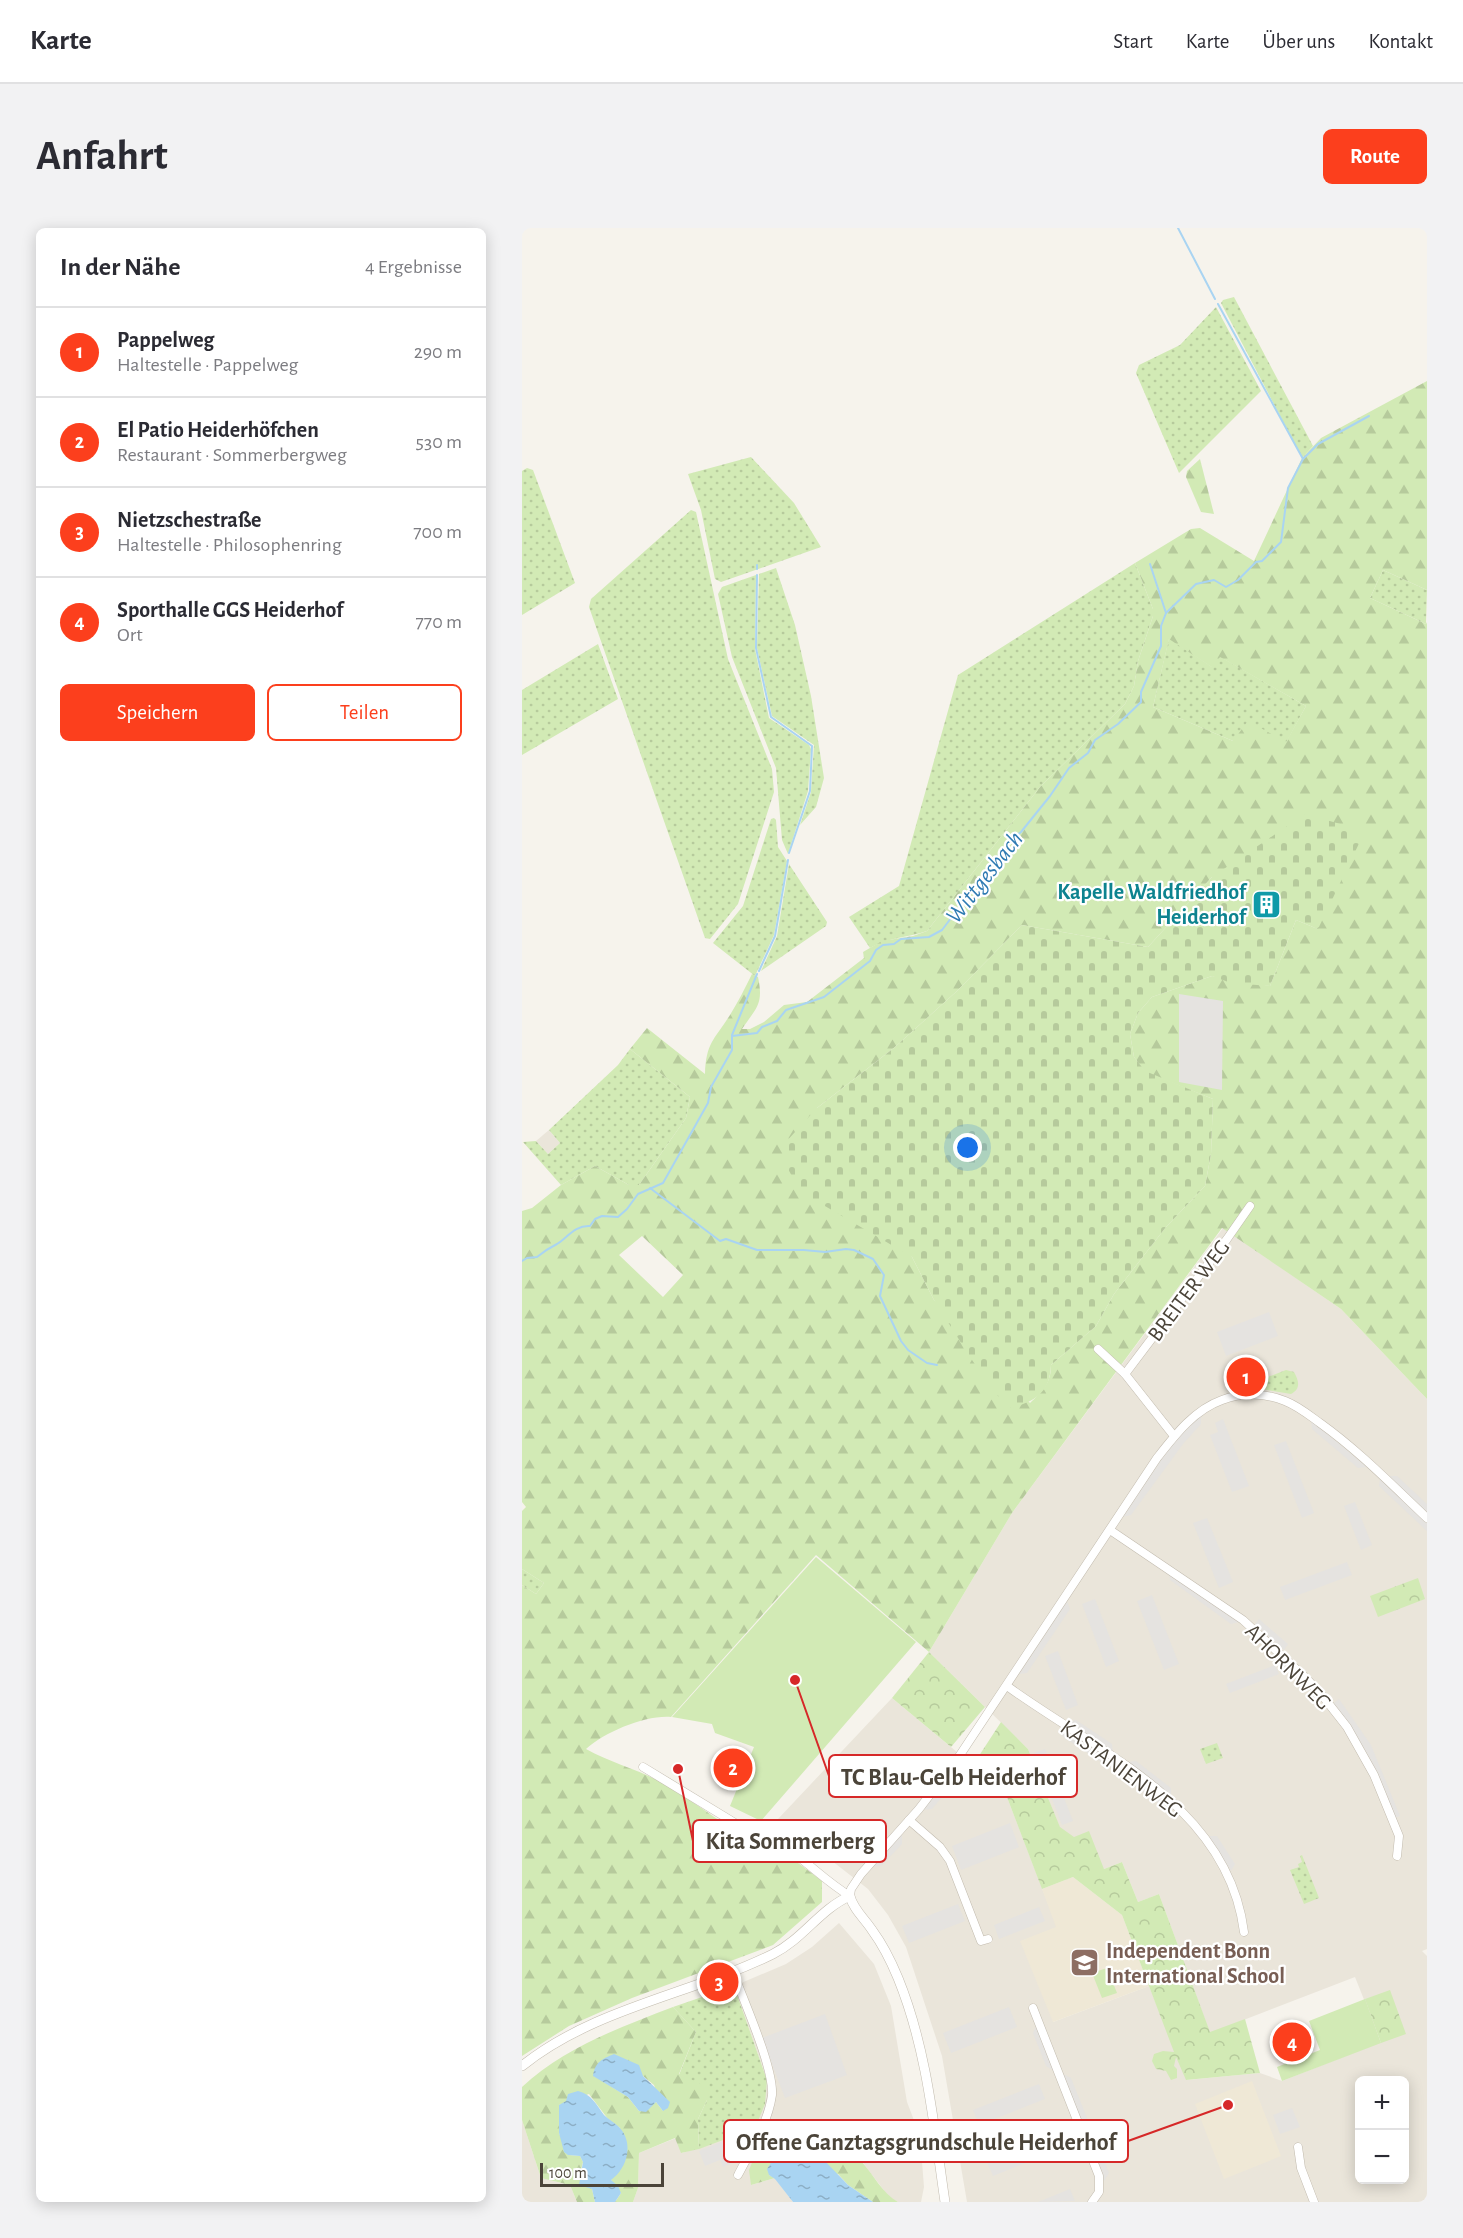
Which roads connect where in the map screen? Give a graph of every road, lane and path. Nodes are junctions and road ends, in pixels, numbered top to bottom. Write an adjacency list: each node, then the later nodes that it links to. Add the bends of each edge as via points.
1 (1250, 1206): 3 (street, BREITER WEG)
2 (1098, 1348): 3 (street)
3 (1125, 1374): 4 (street)
4 (1174, 1436): 5 (street, via 1195,1416 1221,1400 1242,1394 1266,1395 1298,1407 1343,1440); 6 (street)
5 (1427, 1518)
6 (1110, 1530): 7 (street); 10 (street, AHORNWEG, via 1243,1620 1325,1699 1347,1727 1374,1775 1399,1836)
7 (1007, 1686): 9 (street); 12 (street, KASTANIENWEG, via 1117,1759 1196,1825 1229,1875 1241,1908)
8 (643, 1767): 11 (street, via 740,1827 802,1859)
9 (909, 1820): 11 (street, via 861,1874); 13 (street, via 950,1861 981,1941)
10 (1397, 1856)
11 (849, 1896): 14 (street, via 832,1905 793,1942); 19 (street, via 886,1952 908,2005 920,2049)
12 (1244, 1932)
13 (988, 1939)
14 (733, 1972): 16 (street, via 572,2034); 18 (street, via 762,2051 772,2093 761,2131)
15 (1033, 2008): 20 (street, via 1099,2176 1100,2192)
16 (522, 2066)
17 (1298, 2147): 21 (street)
18 (738, 2175)
19 (945, 2202)
20 (1092, 2202)
21 (1314, 2202)

